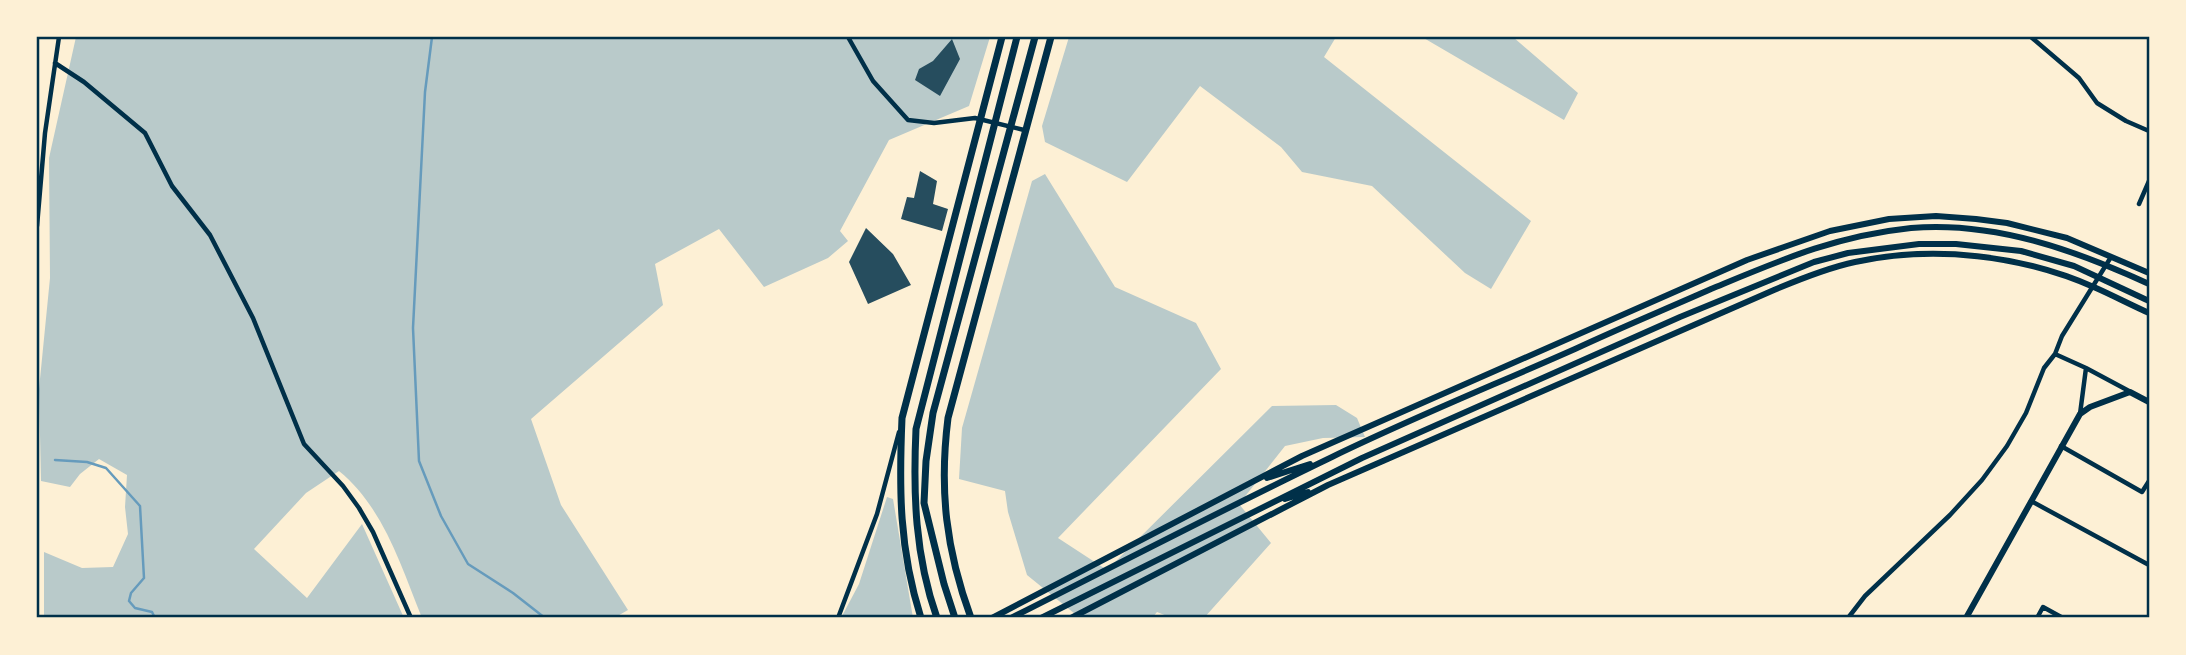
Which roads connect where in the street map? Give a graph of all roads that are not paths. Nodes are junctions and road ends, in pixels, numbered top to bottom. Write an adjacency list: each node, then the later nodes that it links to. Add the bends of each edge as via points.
1 (59, 37): 8 (street)
2 (848, 37): 9 (street, via 873,81 908,120)
3 (1002, 37): 9 (main road)
4 (1017, 37): 10 (main road)
5 (1035, 37): 11 (main road)
6 (1051, 37): 12 (main road)
7 (2031, 37): 13 (street, via 2079,78 2097,103)
8 (55, 63): 16 (street); 39 (street, via 145,133 172,186 210,235 247,306 304,444 359,508)
9 (980, 119): 10 (street); 30 (main road)
10 (994, 122): 11 (street); 42 (main road, via 916,429 916,530)
11 (1011, 127): 12 (street); 43 (main road, via 933,413 926,461 924,503)
12 (1024, 130): 44 (main road, via 948,418 944,453 948,534)
13 (2149, 131)
14 (2149, 181): 15 (street)
15 (2139, 204)
16 (37, 226)
17 (2111, 256): 18 (street); 19 (street); 34 (street, via 2020,226 1976,219 1889,219 1830,231 1747,260 1363,428)
18 (2108, 265): 20 (street); 21 (street); 32 (street, via 2024,238 1963,229 1914,228 1824,244)
19 (2149, 274)
20 (2099, 277): 22 (street); 23 (street); 37 (street, via 2021,251 1956,244 1848,253 1801,267 1680,317)
21 (2149, 284)
22 (2094, 287): 24 (street); 25 (street); 35 (street, via 1983,257 1933,253 1854,262 1774,290)
23 (2149, 301)
24 (2149, 313)
25 (2055, 354): 26 (street); 49 (street, via 2007,446 1982,480)
26 (2087, 368): 27 (street); 29 (street)
27 (2130, 392): 28 (street); 29 (street)
28 (2149, 402)
29 (2080, 414): 31 (street)
30 (902, 418): 40 (street, via 877,514); 41 (main road, via 905,560)
31 (2062, 446): 33 (street, via 2142,492); 36 (street)
32 (1332, 457): 34 (street); 46 (street)
33 (2149, 481)
34 (1250, 484): 45 (street)
35 (1328, 485): 37 (street); 48 (street)
36 (2030, 501): 38 (street); 50 (street)
37 (1264, 506): 47 (street)
38 (2149, 565)
39 (411, 618)
40 (838, 618)
41 (921, 618)
42 (937, 618)
43 (955, 618)
44 (971, 618)
45 (992, 618)
46 (1012, 618)
47 (1041, 618)
48 (1071, 618)
49 (1848, 618)
50 (1966, 618)
51 (2037, 618): 52 (street, via 2043,607)
52 (2063, 618)

